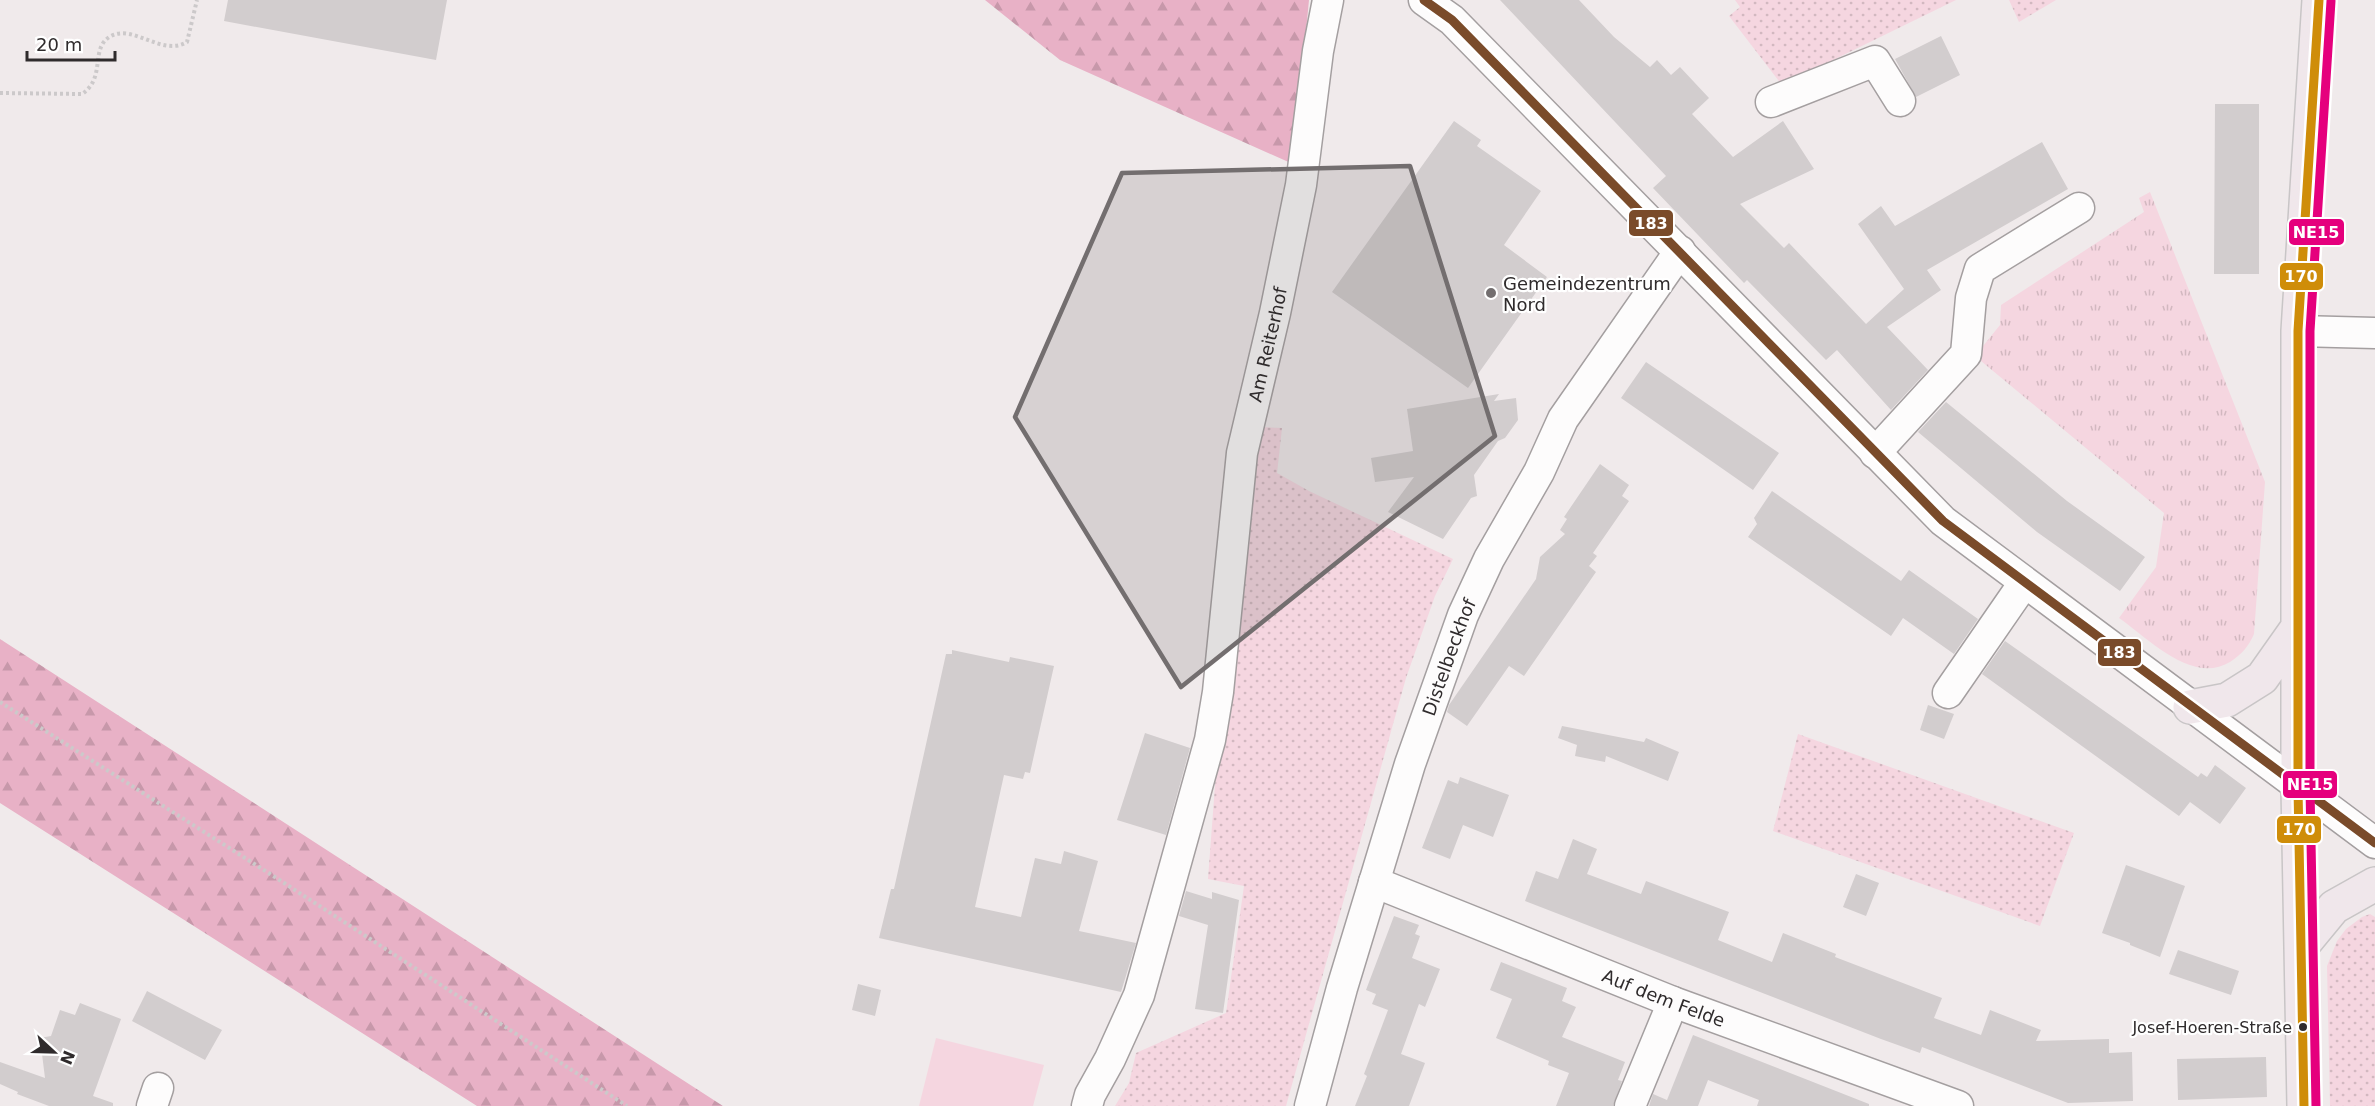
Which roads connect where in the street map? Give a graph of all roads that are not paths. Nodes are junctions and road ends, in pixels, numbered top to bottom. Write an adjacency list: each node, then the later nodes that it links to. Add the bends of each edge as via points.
1 (1328, 0): 21 (street, Am Reiterhof, via 1301,185 1242,453 1218,692 1205,760 1139,995)
2 (1424, 0): 7 (street, via 1452,20)
3 (2319, 0): 8 (main road)
4 (1900, 101): 5 (street, via 1875,61)
5 (1771, 102)
6 (2079, 207): 10 (street, via 1980,269 1971,298 1966,354)
7 (1680, 251): 10 (street); 17 (street, Distelbeckhof, via 1563,418 1539,472 1489,559 1441,674)
8 (2298, 331): 9 (street); 12 (main road)
9 (2375, 333)
10 (1875, 453): 11 (street, via 1943,521)
11 (2024, 583): 13 (street); 14 (street)
12 (2298, 627): 14 (main road, via 2262,678 2227,700); 15 (main road)
13 (1948, 693)
14 (2190, 706): 15 (street)
15 (2298, 788): 16 (street); 19 (main road)
16 (2375, 843)
17 (1374, 882): 20 (street, Auf dem Felde); 22 (street, Distelbeckhof)
18 (2375, 884): 19 (main road, via 2334,907)
19 (2301, 947): 25 (main road)
20 (1673, 1002): 23 (street); 24 (street, Auf dem Felde)
21 (1087, 1106)
22 (1310, 1106)
23 (1630, 1106)
24 (1958, 1106)
25 (2304, 1106)

